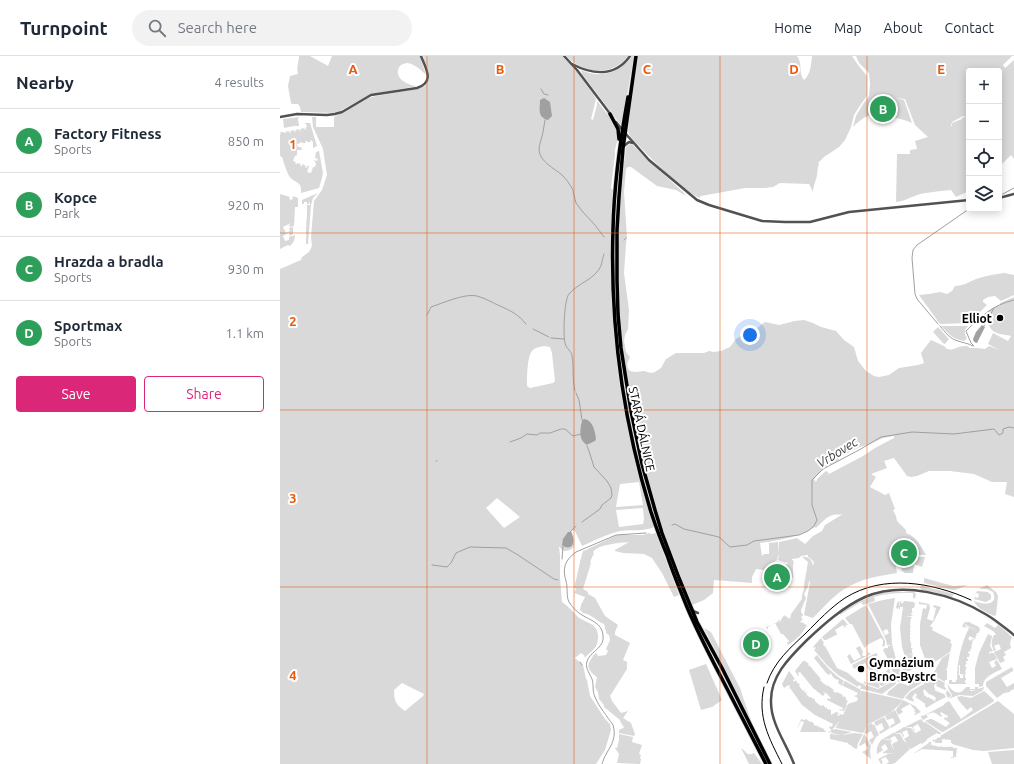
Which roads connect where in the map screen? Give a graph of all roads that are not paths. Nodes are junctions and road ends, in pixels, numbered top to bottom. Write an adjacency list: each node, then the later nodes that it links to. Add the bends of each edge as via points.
1 (421, 56): 7 (street, via 428,76 427,82 422,86 371,95 335,114 297,114)
2 (564, 56): 5 (street)
3 (630, 56): 5 (street, via 624,63 606,72 591,72)
4 (636, 56): 8 (main road, STARÁ DÁLNICE)
5 (570, 62): 6 (street)
6 (610, 114): 8 (street); 11 (main road, via 619,136)
7 (280, 117)
8 (623, 132): 9 (street); 10 (main road, STARÁ DÁLNICE); 11 (main road, STARÁ DÁLNICE)
9 (633, 143): 10 (street, via 628,142); 14 (street, via 697,200 762,221 810,222 849,212)
10 (623, 148): 15 (main road, STARÁ DÁLNICE)
11 (617, 166): 15 (main road, STARÁ DÁLNICE, via 613,230)
12 (1014, 194): 13 (street)
13 (1002, 197)
14 (966, 200)
15 (615, 255): 16 (main road, STARÁ DÁLNICE, via 620,334 632,417 660,528)
16 (689, 607): 18 (main road, STARÁ DÁLNICE); 18 (main road, STARÁ DÁLNICE, via 700,635)
17 (1014, 635): 21 (street, via 970,605 930,592 880,592 855,602 828,621 804,643 775,680 771,696 772,713)
18 (751, 731): 19 (main road, STARÁ DÁLNICE); 20 (main road, STARÁ DÁLNICE)
19 (766, 764)
20 (770, 764)
21 (794, 764)

